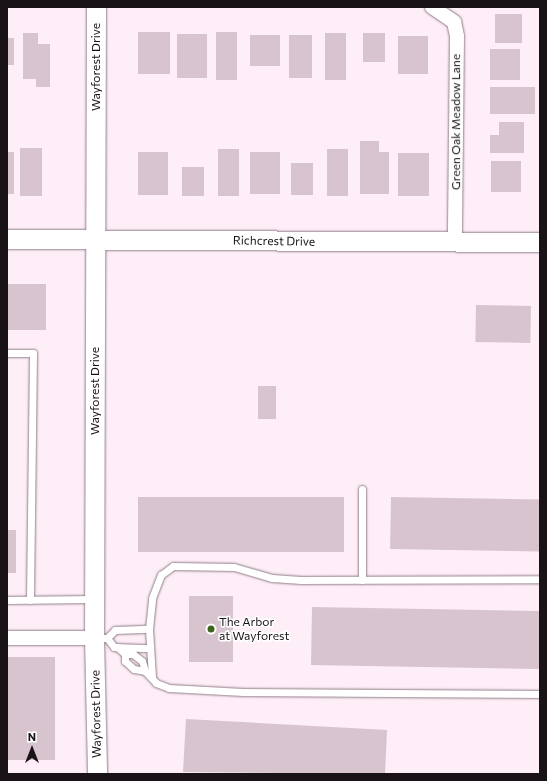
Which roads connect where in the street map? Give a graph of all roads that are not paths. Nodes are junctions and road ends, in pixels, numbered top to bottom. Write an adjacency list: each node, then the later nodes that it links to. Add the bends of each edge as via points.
1 (96, 7): 4 (street, Wayforest Drive)
2 (435, 8): 6 (street, Green Oak Meadow Lane, via 454,22 457,36)
3 (7, 239): 4 (street, Richcrest Drive)
4 (96, 239): 6 (street, Richcrest Drive); 11 (street, Wayforest Drive)
5 (540, 242): 6 (street, Richcrest Drive)
6 (455, 243)
7 (7, 354): 13 (lane, via 33,353)
8 (362, 490): 10 (lane)
9 (540, 579): 10 (lane)
10 (362, 580): 14 (lane, via 272,578 234,567 173,566 161,575 152,598)
11 (95, 599): 13 (lane); 16 (street, Wayforest Drive)
12 (7, 600): 13 (lane)
13 (30, 600)
14 (149, 630): 16 (lane, via 115,630); 18 (lane)
15 (7, 638): 16 (street)
16 (101, 638): 17 (lane); 23 (street, Wayforest Drive)
17 (118, 647): 18 (lane); 19 (lane)
18 (150, 648): 21 (lane)
19 (125, 654): 20 (lane, via 133,654 142,661); 20 (lane, via 125,661 134,669)
20 (145, 671): 21 (lane)
21 (152, 677): 22 (lane, via 156,683 169,688 244,692)
22 (540, 694)
23 (97, 774)

